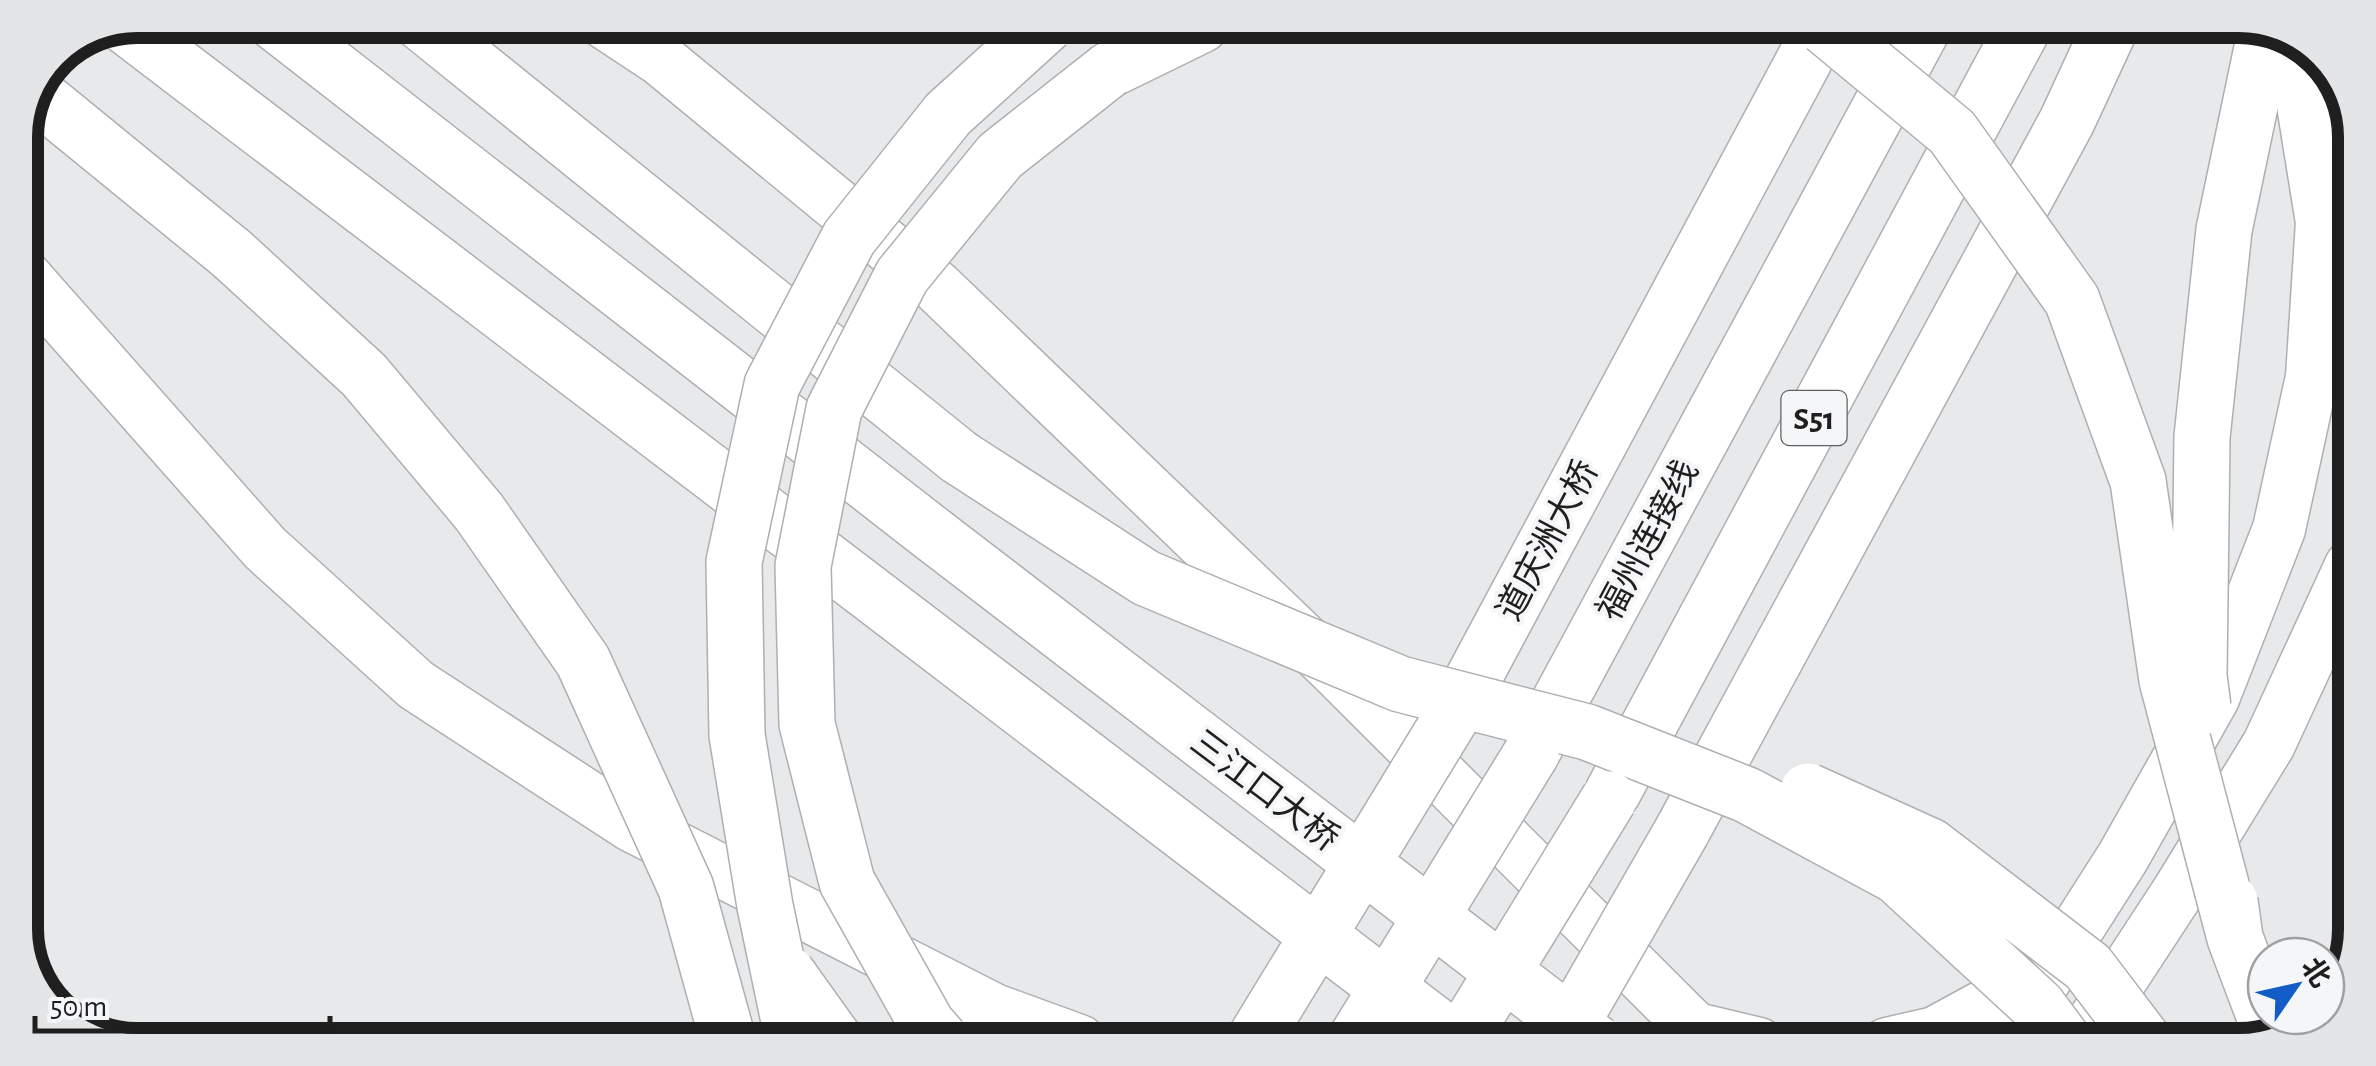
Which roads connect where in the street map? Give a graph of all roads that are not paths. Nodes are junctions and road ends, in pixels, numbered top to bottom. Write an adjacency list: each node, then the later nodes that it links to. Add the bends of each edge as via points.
1 (141, 38): 32 (highway, bridge)
2 (297, 38): 35 (highway, 三江口大桥, bridge)
3 (440, 38): 18 (highway, bridge, via 960,457 1146,578 1400,684)
4 (628, 38): 36 (main road, via 937,287 1334,668)
5 (1032, 38): 26 (highway, bridge, via 948,114 849,238 772,385 734,562 737,736)
6 (1173, 38): 28 (highway, bridge, via 1110,70 1000,156 902,276 834,410 803,566 807,724 847,882)
7 (1818, 38): 30 (highway, 道庆洲大桥, bridge, via 1460,703)
8 (1837, 38): 22 (highway, bridge, via 1952,132 2072,300 2138,481 2167,680)
9 (1917, 38): 31 (highway, 福州连接线 / S51, bridge, via 1531,754)
10 (2018, 38): 33 (highway, S51, bridge, via 1609,799)
11 (2105, 38): 34 (highway, bridge, via 2067,121 1682,832)
12 (2264, 41): 22 (highway, bridge, via 2224,230 2202,437 2199,676)
13 (2295, 55): 19 (main road, via 2322,222 2312,377 2279,529 2213,698)
14 (45, 101): 17 (highway, bridge, via 232,254 364,375 479,512)
15 (38, 291): 29 (main road, via 265,548 416,685 631,825 994,1010)
16 (2338, 594): 20 (main road, via 2269,744)
17 (583, 661): 25 (highway, bridge, via 686,888); 27 (highway, bridge)
18 (1587, 732): 39 (highway, bridge, via 1747,795 1897,876); 42 (highway, bridge, via 1760,769 1930,846 2088,967)
19 (2123, 858): 20 (main road); 21 (main road)
20 (2178, 892): 23 (main road)
21 (2092, 908): 37 (main road, via 2004,996); 38 (main road)
22 (2235, 938): 24 (highway, bridge)
23 (2139, 955): 40 (main road); 41 (main road)
24 (2246, 967)
25 (725, 1028)
26 (791, 1028)
27 (826, 1028)
28 (930, 1028)
29 (1043, 1028)
30 (1262, 1028)
31 (1363, 1028)
32 (1439, 1028)
33 (1468, 1028)
34 (1569, 1028)
35 (1576, 1028)
36 (1686, 1028)
37 (1947, 1028)
38 (2014, 1028)
39 (2054, 1028)
40 (2090, 1028)
41 (2106, 1028)
42 (2134, 1028)

